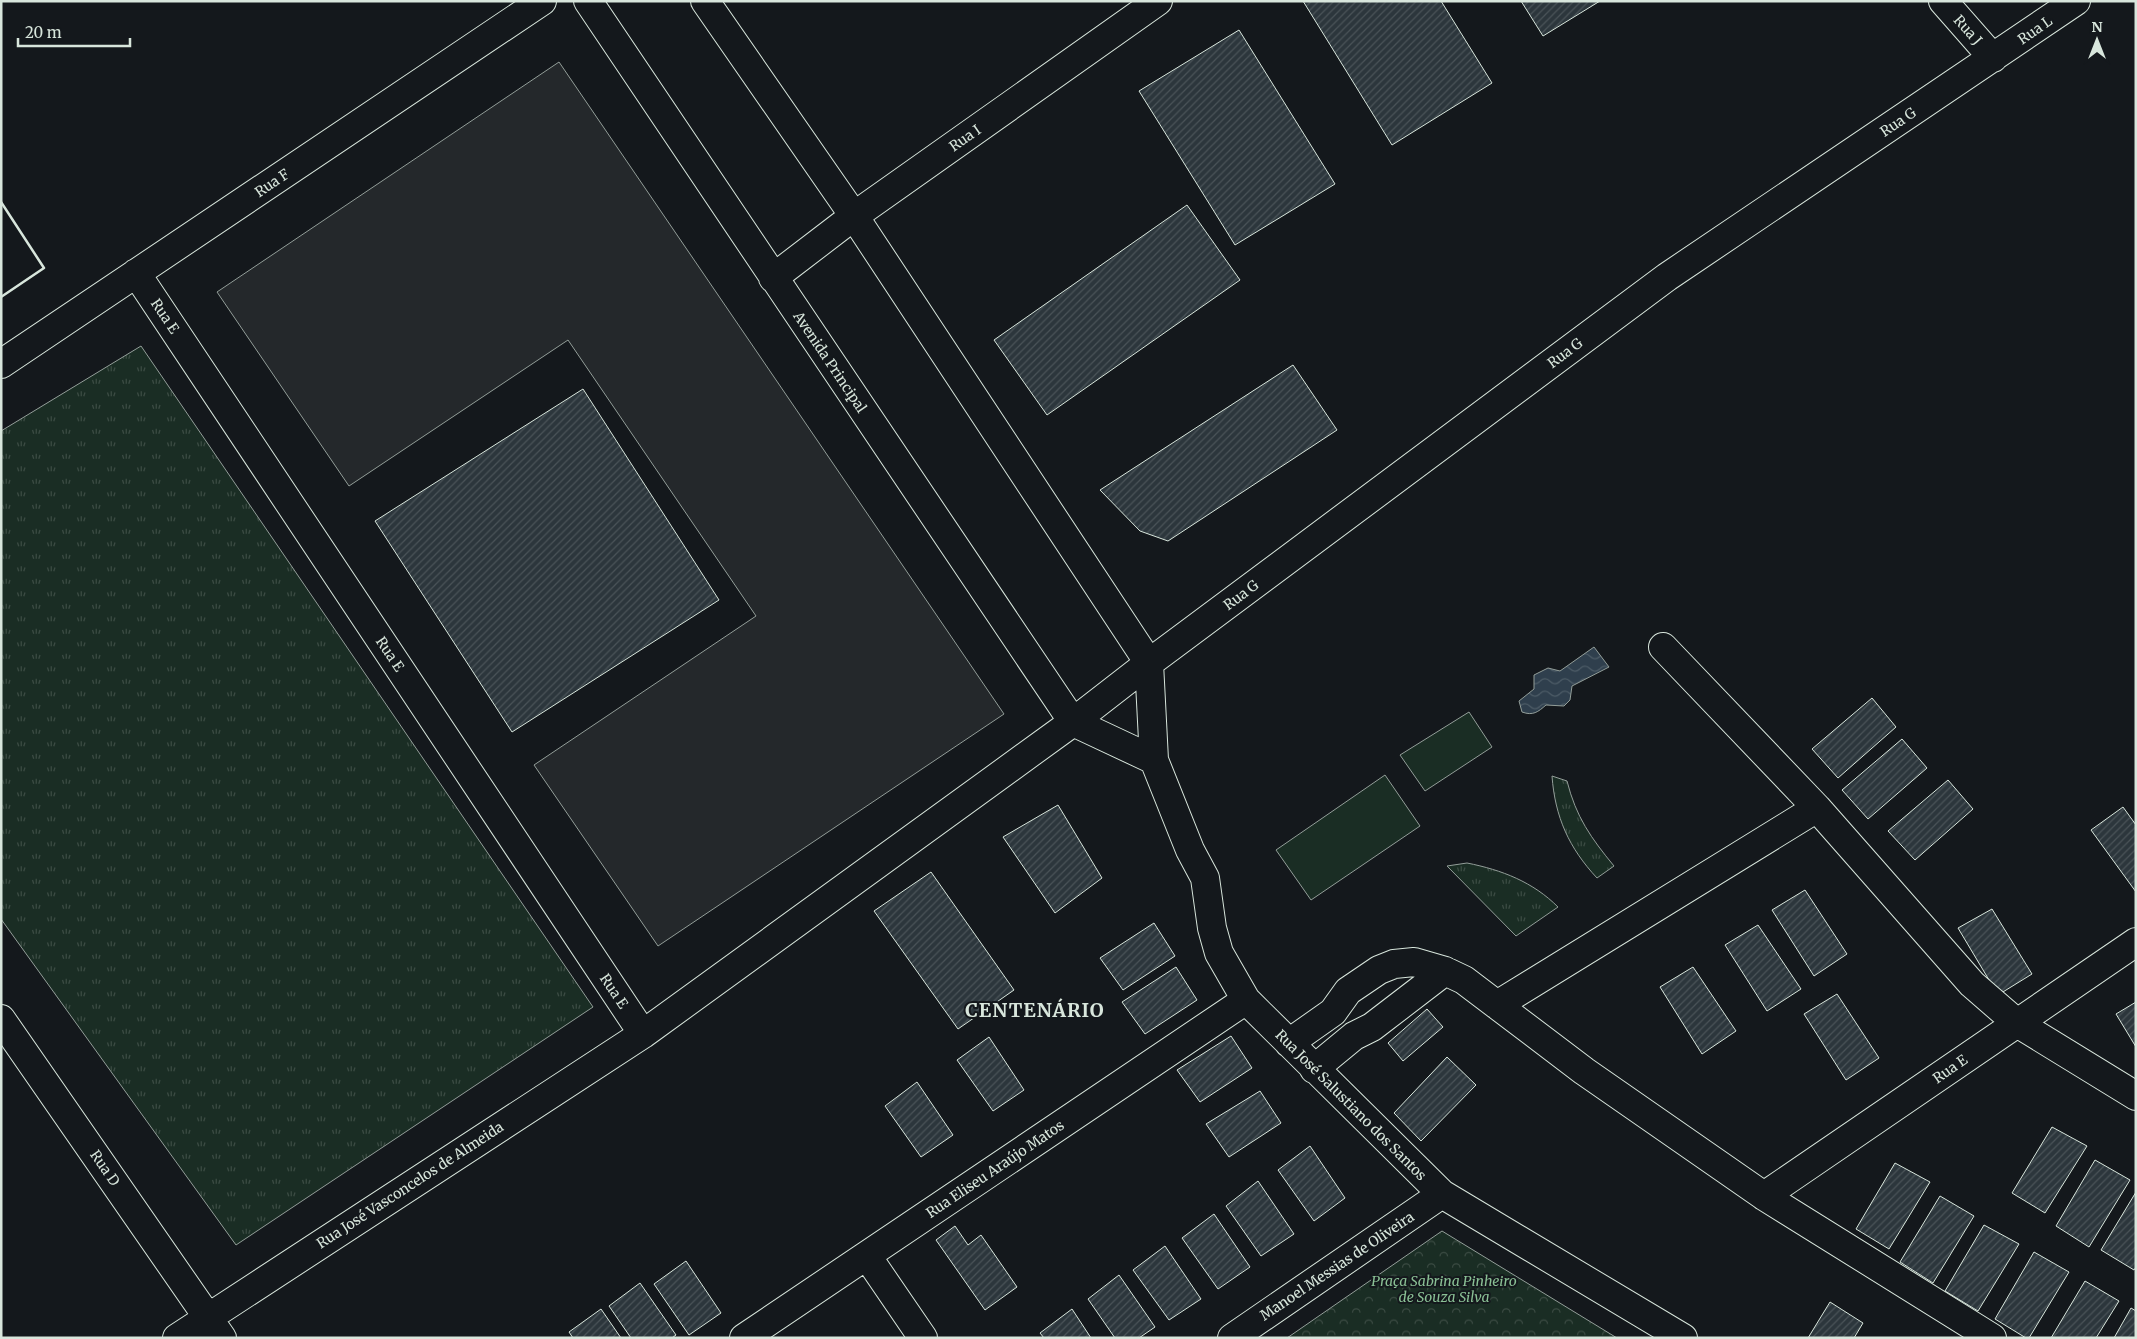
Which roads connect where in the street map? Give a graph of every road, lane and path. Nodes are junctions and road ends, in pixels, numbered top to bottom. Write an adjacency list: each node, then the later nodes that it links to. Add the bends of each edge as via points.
1 (542, 1): 9 (street, Rua F)
2 (588, 1): 10 (street, Avenida Principal)
3 (705, 1): 8 (street)
4 (1158, 1): 8 (street, Rua I)
5 (1943, 1): 7 (street, Rua J)
6 (2076, 1): 7 (street, Rua L)
7 (1994, 58): 13 (street, Rua G, via 1667,277)
8 (854, 216): 10 (street, Rua I); 13 (street)
9 (136, 273): 11 (street, Rua F); 23 (street, Rua E)
10 (773, 278): 14 (street, Avenida Principal)
11 (1, 364)
12 (1663, 647): 16 (street)
13 (1149, 664): 14 (street, Rua G); 15 (street, Rua José Salustiano dos Santos)
14 (1073, 722): 15 (street); 23 (street, Rua José Vasconcelos de Almeida)
15 (1154, 760): 19 (street, Rua José Salustiano dos Santos, via 1204,878 1219,953)
16 (1817, 808): 20 (street); 22 (street, via 1972,984)
17 (2136, 942): 22 (street, Rua E)
18 (1445, 970): 20 (street); 24 (street, via 1414,962 1394,964 1379,970 1348,991 1333,1012); 25 (street)
19 (1246, 1000): 24 (street, Rua José Salustiano dos Santos); 29 (street, Rua Eliseu Araújo Matos)
20 (1497, 1005): 28 (street, via 1584,1071)
21 (1, 1019): 30 (street, Rua D)
22 (2017, 1023): 26 (street); 28 (street, Rua E)
23 (643, 1034): 30 (street, Rua José Vasconcelos de Almeida)
24 (1289, 1043): 25 (street, Rua José Salustiano dos Santos)
25 (1314, 1069): 27 (street, Rua José Salustiano dos Santos)
26 (2136, 1096)
27 (1442, 1194): 31 (street, Rua José Salustiano dos Santos); 32 (street, Manoel Messias de Oliveira)
28 (1764, 1196): 36 (street)
29 (867, 1256): 34 (street, Rua Eliseu Araújo Matos); 35 (street)
30 (215, 1327): 33 (street, Rua José Vasconcelos de Almeida)
31 (1665, 1334)
32 (1234, 1337)
33 (177, 1338)
34 (744, 1338)
35 (923, 1338)
36 (1992, 1338)

